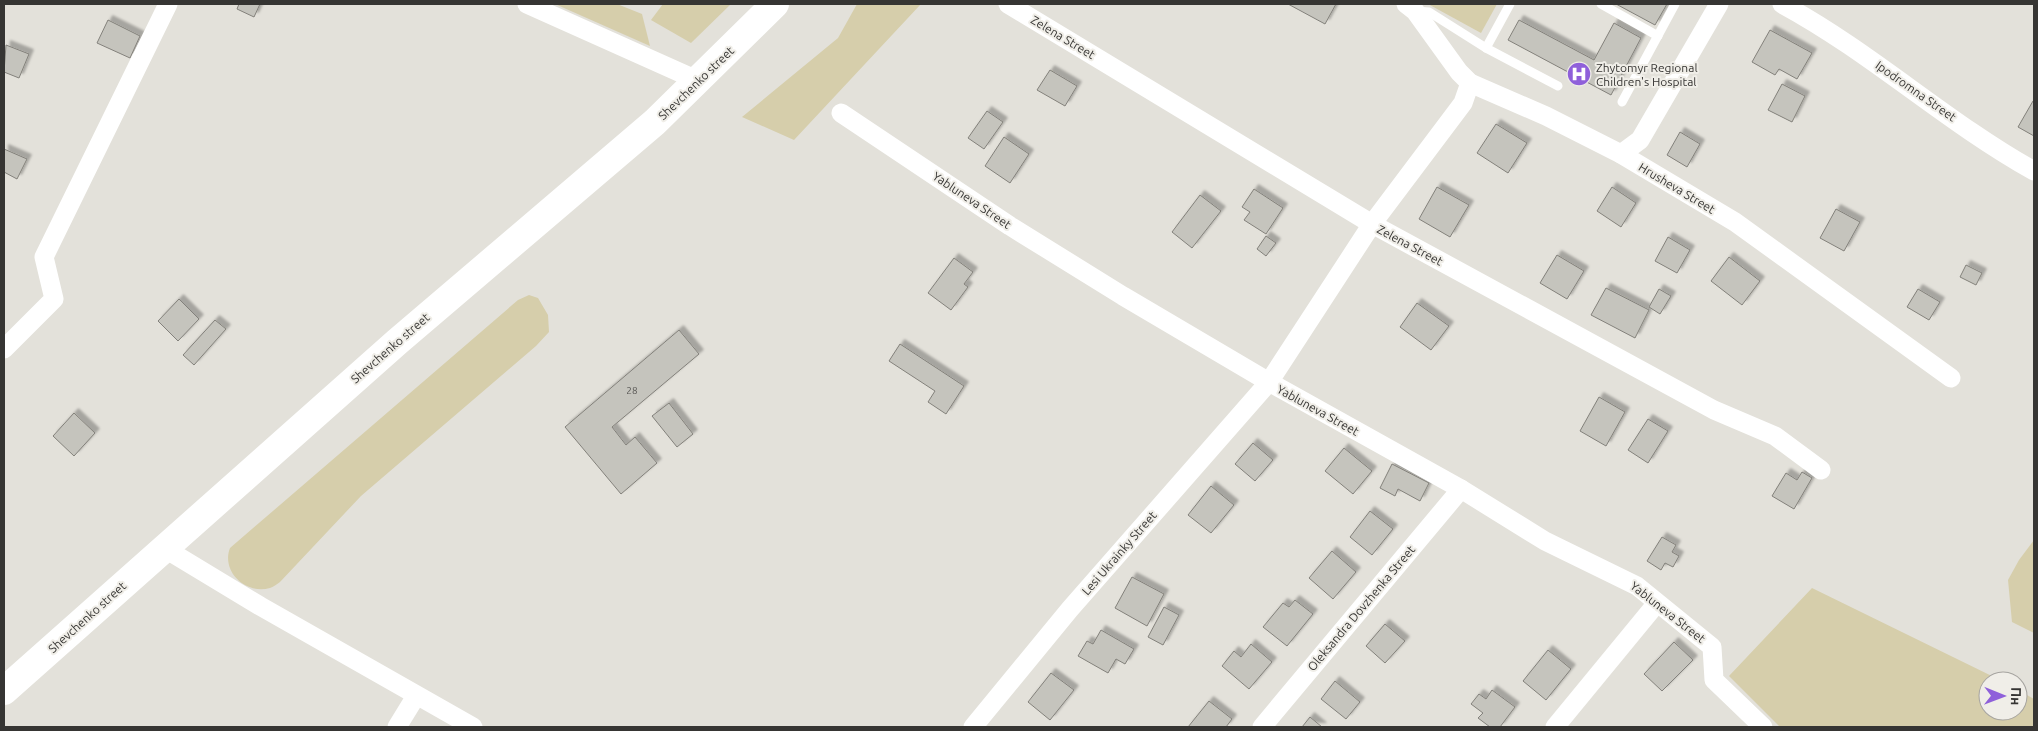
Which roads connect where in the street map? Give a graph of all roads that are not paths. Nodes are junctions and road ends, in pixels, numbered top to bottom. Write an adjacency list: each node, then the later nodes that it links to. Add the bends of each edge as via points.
1 (168, 4): 21 (street, via 44,257 54,299)
2 (527, 4): 13 (street)
3 (775, 4): 13 (main road, Shevchenko street)
4 (1008, 4): 20 (street, Zelena Street)
5 (1510, 4): 12 (lane)
6 (1601, 4): 11 (lane)
7 (1675, 4): 11 (lane)
8 (1719, 4): 18 (street, via 1640,140)
9 (1793, 6): 19 (street, Ipodromna Street)
10 (1411, 8): 12 (lane, via 1429,12); 14 (street, Hrusheva Street)
11 (1658, 36): 16 (lane)
12 (1486, 48): 15 (lane)
13 (699, 81): 26 (main road, Shevchenko street, via 656,122 390,348)
14 (1470, 83): 18 (street, Hrusheva Street); 20 (street, Lesi Ukrainky Street, via 1463,103)
15 (1558, 86)
16 (1622, 102)
17 (841, 113): 23 (street, Yabluneva Street, via 1018,231)
18 (1621, 154): 22 (street, Hrusheva Street, via 1734,222)
19 (2034, 171)
20 (1372, 224): 23 (street, Lesi Ukrainky Street); 24 (street, Zelena Street, via 1714,410 1775,436)
21 (4, 349)
22 (1951, 378)
23 (1269, 382): 25 (street, Yabluneva Street); 32 (street, Lesi Ukrainky Street, via 1070,609)
24 (1821, 470)
25 (1461, 489): 27 (street, Yabluneva Street, via 1545,541 1637,586); 33 (street, Oleksandra Dovzhenka Street)
26 (164, 548): 28 (main road, Shevchenko street); 29 (street)
27 (1657, 603): 34 (street); 35 (street, Yabluneva Street, via 1712,647 1714,680)
28 (4, 691)
29 (416, 696): 30 (street); 31 (street)
30 (397, 727)
31 (473, 727)
32 (973, 727)
33 (1262, 727)
34 (1555, 727)
35 (1763, 727)

